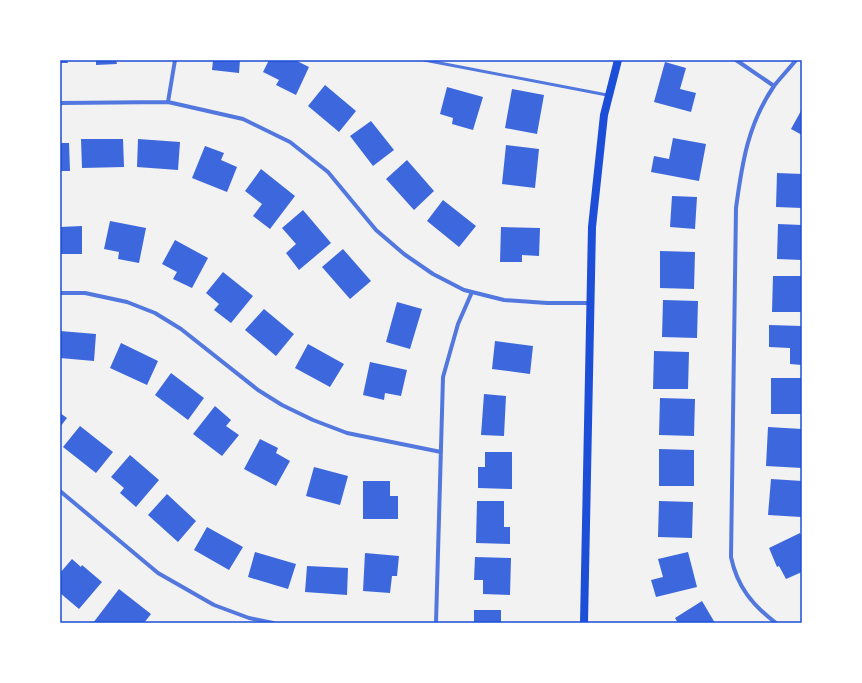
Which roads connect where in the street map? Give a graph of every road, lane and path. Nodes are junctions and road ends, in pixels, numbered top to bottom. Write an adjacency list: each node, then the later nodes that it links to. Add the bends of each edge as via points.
1 (175, 60): 8 (street)
2 (424, 60): 7 (lane)
3 (618, 60): 7 (main road)
4 (736, 60): 6 (street)
5 (796, 60): 6 (street)
6 (774, 86): 18 (street, via 749,136 736,208 730,557 734,572 747,594 762,612)
7 (609, 96): 12 (main road, via 604,115 592,227)
8 (168, 102): 9 (street); 10 (street, via 243,119 290,142 328,172 376,230 404,254 433,274)
9 (60, 103)
10 (472, 292): 12 (street, via 504,300 548,304); 13 (street, via 458,324 443,377)
11 (60, 293): 13 (street, via 85,293 127,302 155,313 181,329 258,390 313,420 347,433)
12 (590, 303): 17 (main road)
13 (441, 452): 16 (street)
14 (60, 491): 15 (street, via 158,573 214,605 249,618)
15 (273, 623)
16 (436, 623)
17 (584, 623)
18 (776, 623)

